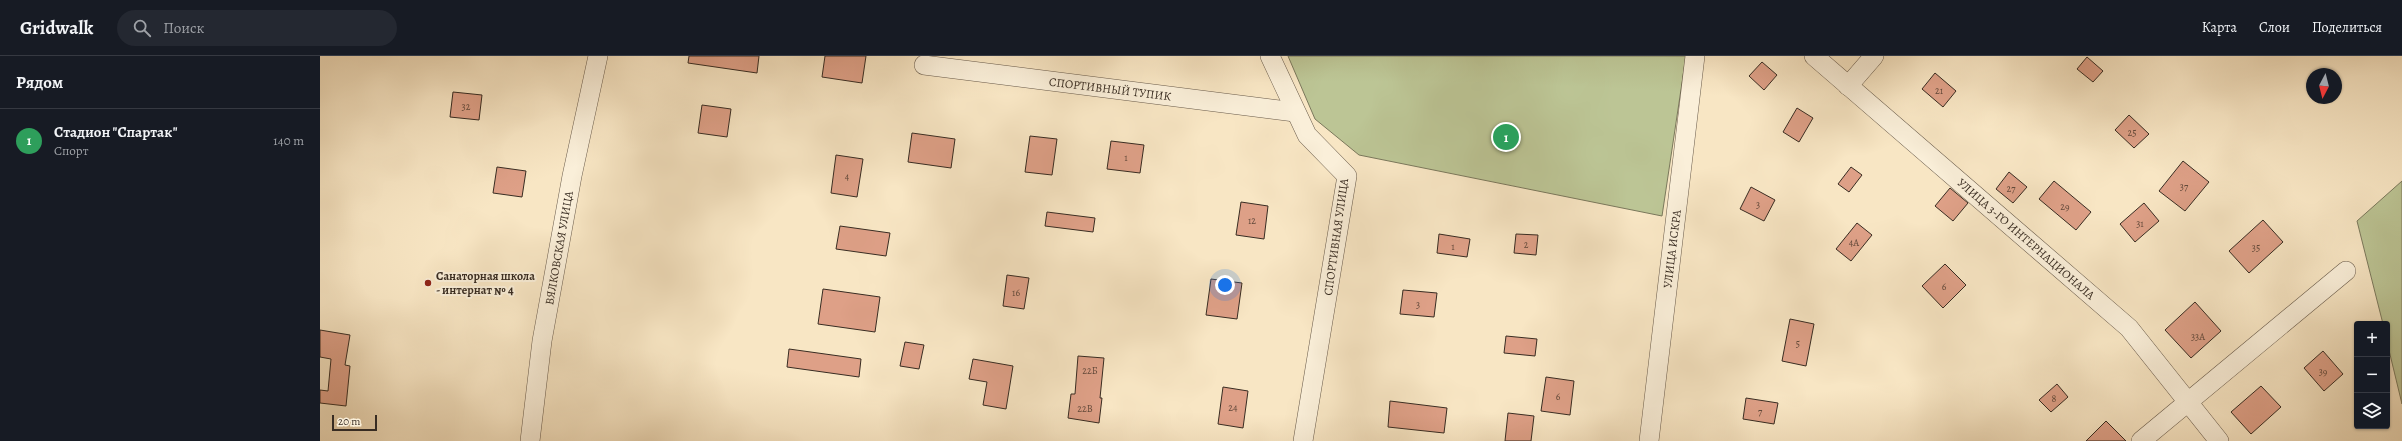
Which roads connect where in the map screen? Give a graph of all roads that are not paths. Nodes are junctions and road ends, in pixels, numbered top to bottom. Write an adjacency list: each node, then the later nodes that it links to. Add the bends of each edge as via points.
1 (598, 56): 11 (street, ВЯЛКОВСКАЯ УЛИЦА, via 572,176 542,341)
2 (1270, 56): 8 (street, СПОРТИВНАЯ УЛИЦА)
3 (1695, 56): 13 (street, УЛИЦА ИСКРА)
4 (1814, 56): 7 (street, УЛИЦА 3-ГО ИНТЕРНАЦИОНАЛА)
5 (1874, 56): 7 (street)
6 (924, 65): 8 (street, СПОРТИВНЫЙ ТУПИК)
7 (1848, 86): 10 (street, УЛИЦА 3-ГО ИНТЕРНАЦИОНАЛА, via 2129,328)
8 (1295, 112): 12 (street, СПОРТИВНАЯ УЛИЦА, via 1307,135 1347,176)
9 (2346, 271): 10 (street)
10 (2189, 402): 14 (street); 15 (street, УЛИЦА 3-ГО ИНТЕРНАЦИОНАЛА)
11 (530, 441)
12 (1303, 441)
13 (1649, 441)
14 (2141, 441)
15 (2219, 441)

